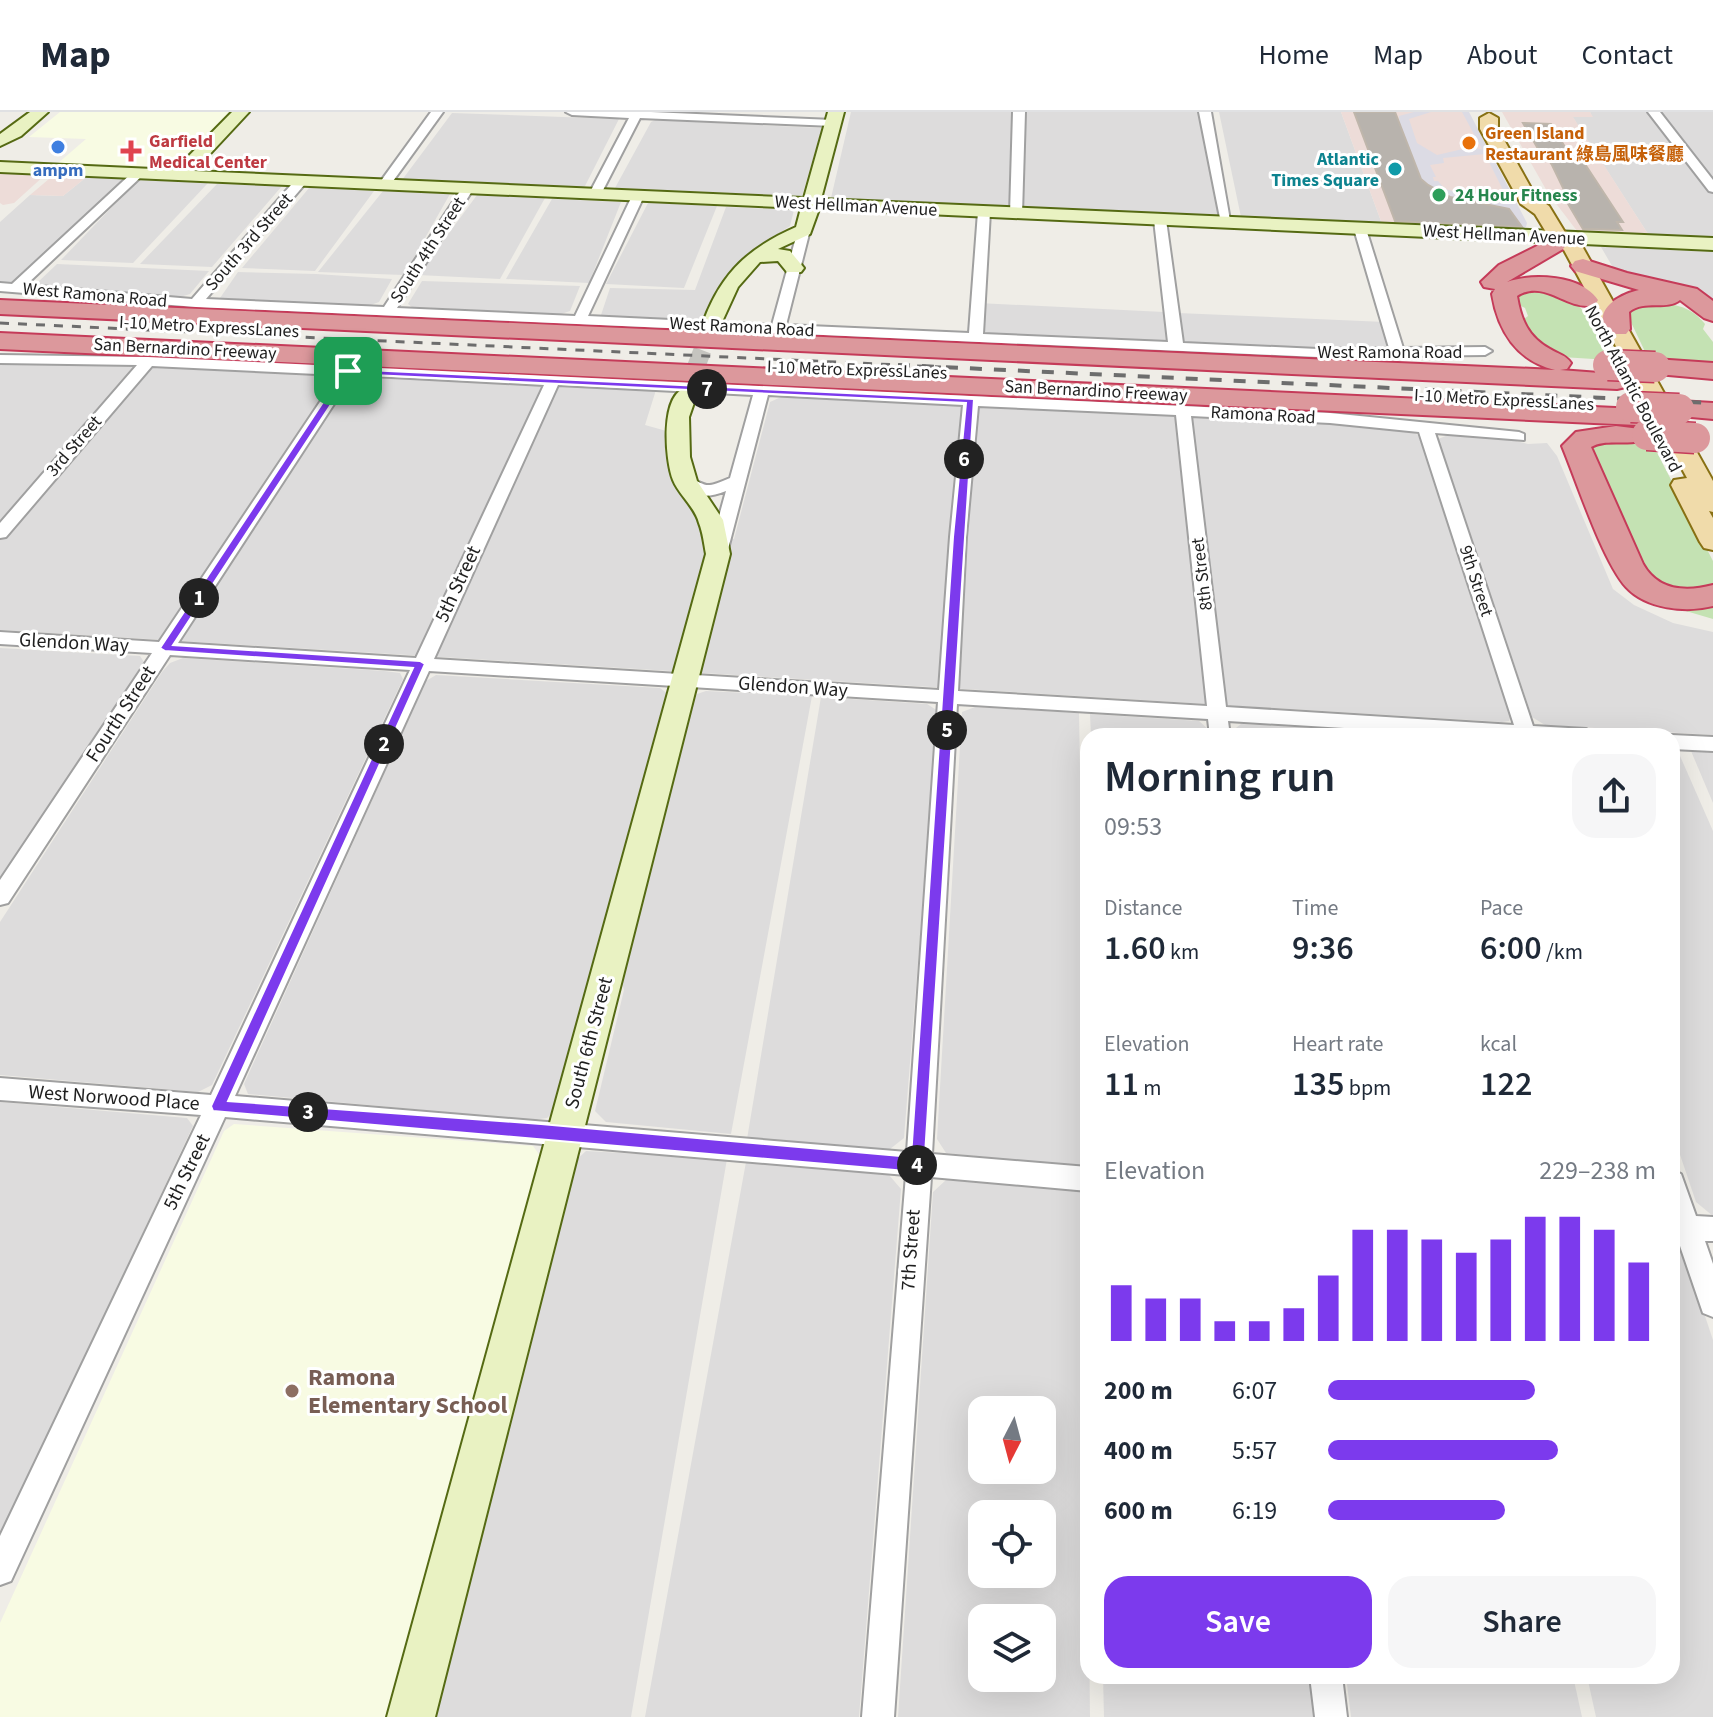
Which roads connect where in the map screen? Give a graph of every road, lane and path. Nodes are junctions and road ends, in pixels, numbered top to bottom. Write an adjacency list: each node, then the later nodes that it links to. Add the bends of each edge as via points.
1 (40, 112): 11 (street)
2 (241, 112): 15 (street)
3 (437, 112): 17 (street)
4 (572, 112): 8 (street)
5 (1019, 112): 24 (street)
6 (1205, 112): 26 (street)
7 (1654, 112): 19 (street)
8 (637, 113): 10 (street); 20 (street)
9 (1488, 115): 29 (main road, North Atlantic Boulevard, via 1489,129)
10 (835, 117): 22 (street)
11 (8, 137): 12 (street, via 18,135)
12 (0, 151)
13 (0, 167): 14 (street, West Hellman Avenue)
14 (138, 174): 15 (street, West Hellman Avenue); 34 (street)
15 (179, 176): 16 (street, West Hellman Avenue)
16 (301, 181): 17 (street, West Hellman Avenue); 36 (street, South 3rd Street)
17 (384, 185): 18 (street, West Hellman Avenue)
18 (468, 188): 20 (street, West Hellman Avenue); 37 (street, South 4th Street)
19 (1713, 188)
20 (595, 194): 21 (street, West Hellman Avenue)
21 (638, 196): 22 (street, West Hellman Avenue); 40 (street)
22 (812, 203): 23 (street, West Hellman Avenue); 28 (street)
23 (984, 212): 24 (street, West Hellman Avenue); 46 (street)
24 (1016, 214): 25 (street, West Hellman Avenue)
25 (1160, 220): 26 (street, West Hellman Avenue); 48 (street)
26 (1227, 223): 27 (street, West Hellman Avenue)
27 (1360, 229): 29 (street, West Hellman Avenue); 52 (street)
28 (804, 230): 31 (street); 33 (street)
29 (1557, 241): 30 (street, West Hellman Avenue); 32 (main road, North Atlantic Boulevard, via 1572,246); 35 (main road, North Atlantic Boulevard); 49 (highway, via 1547,253 1501,273 1492,284 1493,300 1514,350 1511,357)
30 (1713, 244)
31 (749, 260): 33 (street, via 783,255); 41 (street, via 724,292)
32 (1583, 266): 38 (highway, via 1688,294); 43 (main road, North Atlantic Boulevard)
33 (794, 268): 44 (street)
34 (4, 295): 36 (street, West Ramona Road); 52 (highway, San Bernardino Freeway, via 119,312)
35 (1586, 300): 53 (highway, via 1571,290 1540,285 1504,294 1528,349); 73 (main road, North Atlantic Boulevard)
36 (196, 303): 37 (street, West Ramona Road)
37 (388, 311): 40 (street, West Ramona Road)
38 (1713, 313)
39 (0, 317): 64 (highway, I-10 Metro ExpressLanes)
40 (580, 319): 44 (street, West Ramona Road)
41 (714, 320)
42 (1713, 323): 43 (highway, via 1700,309 1650,296 1622,304 1616,311)
43 (1617, 329): 71 (main road, North Atlantic Boulevard)
44 (778, 330): 46 (street, West Ramona Road)
45 (0, 331): 64 (highway, I-10 Metro ExpressLanes)
46 (976, 338): 48 (street, West Ramona Road)
47 (0, 341): 62 (highway, San Bernardino Freeway)
48 (1176, 347): 52 (street, West Ramona Road)
49 (1489, 357): 52 (highway); 53 (highway)
50 (0, 359): 51 (street, Ramona Road)
51 (148, 361): 55 (street, Ramona Road); 72 (street, 3rd Street)
52 (1399, 362): 64 (highway, San Bernardino Freeway)
53 (1558, 363): 64 (highway)
54 (1713, 369): 63 (highway)
55 (348, 371): 56 (street, Ramona Road); 78 (street, Fourth Street)
56 (553, 381): 58 (street, Ramona Road); 79 (street, 5th Street)
57 (1713, 385): 63 (highway)
58 (761, 392): 61 (street, Ramona Road); 70 (street, South 6th Street)
59 (686, 394): 69 (street, South 6th Street, via 676,432)
60 (1713, 396): 63 (highway, I-10 Metro ExpressLanes)
61 (971, 401): 65 (street, Ramona Road); 81 (street, 7th Street)
62 (1306, 401): 64 (highway, San Bernardino Freeway); 68 (highway)
63 (1683, 404): 64 (highway, bridge); 64 (highway, I-10 Metro ExpressLanes); 66 (highway, I-10 Metro ExpressLanes)
64 (1628, 405): 68 (highway); 75 (highway, via 1576,446 1627,564 1654,592 1702,600)
65 (1183, 411): 67 (street, Ramona Road); 82 (street, 8th Street)
66 (1713, 411)
67 (1425, 426): 68 (street, Ramona Road); 85 (street, 9th Street)
68 (1526, 432): 76 (highway, via 1553,437 1570,456 1600,533 1627,583 1673,615)
69 (685, 481): 70 (street, via 695,491 706,491); 74 (street, South 6th Street, via 711,520)
70 (736, 481): 74 (street, South 6th Street)
71 (1713, 504)
72 (0, 533)
73 (1713, 542)
74 (718, 554): 80 (street, South 6th Street)
75 (1713, 595)
76 (1713, 624)
77 (0, 638): 78 (street, Glendon Way)
78 (165, 648): 79 (street, Glendon Way); 88 (street, Fourth Street)
79 (420, 664): 80 (street, Glendon Way); 90 (street, 5th Street)
80 (685, 680): 81 (street, Glendon Way); 91 (street, South 6th Street)
81 (950, 697): 82 (street, Glendon Way); 92 (street, 7th Street)
82 (1217, 713): 83 (street, 8th Street); 84 (street, Glendon Way)
83 (1219, 728)
84 (1438, 728)
85 (1524, 728)
86 (1680, 742): 87 (street)
87 (1713, 744)
88 (0, 897)
89 (0, 1089): 90 (street, West Norwood Place)
90 (218, 1106): 91 (street, West Norwood Place); 97 (street, 5th Street)
91 (565, 1133): 92 (street, West Norwood Place); 99 (street, South 6th Street)
92 (918, 1165): 93 (street, West Norwood Place); 100 (street, 7th Street)
93 (1080, 1178)
94 (1680, 1201): 95 (street)
95 (1691, 1228): 96 (street)
96 (1713, 1304)
97 (0, 1570)
98 (1327, 1684): 101 (street)
99 (411, 1717)
100 (878, 1717)
101 (1331, 1717)

